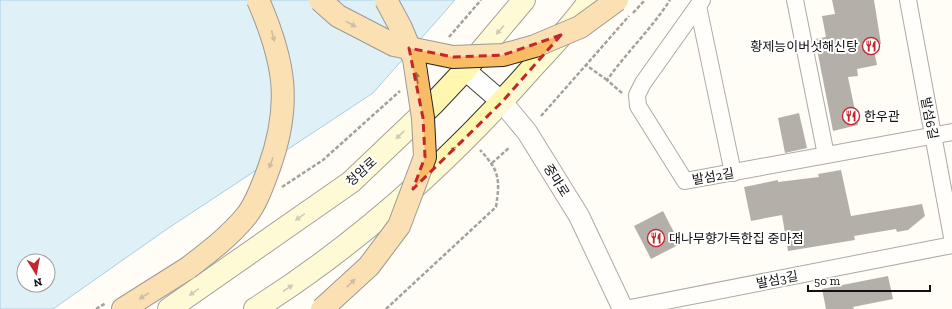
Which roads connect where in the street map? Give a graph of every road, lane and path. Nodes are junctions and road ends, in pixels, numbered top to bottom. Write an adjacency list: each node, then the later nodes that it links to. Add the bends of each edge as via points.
1 (258, 0): 31 (highway, one-way to 31, bridge, via 272,32 284,82 283,114 278,144 262,187 248,214 219,245 188,268)
2 (320, 0): 7 (highway, one-way to 7, bridge, via 338,16 394,45 453,57 503,54 535,46 580,27)
3 (386, 0): 35 (highway, one-way to 3, bridge, via 369,266 398,226 425,157 423,118 414,59)
4 (481, 0): 13 (path)
5 (524, 0): 15 (main road, 청암로, one-way to 15)
6 (590, 0): 18 (main road)
7 (617, 0)
8 (645, 0): 14 (path)
9 (670, 0): 16 (path, via 659,18 624,56)
10 (795, 0): 25 (street)
11 (908, 0): 22 (street, 발섬6길)
12 (700, 3): 19 (street, via 643,83 638,95); 27 (street)
13 (447, 40)
14 (586, 65): 16 (path); 20 (path)
15 (465, 70): 18 (street, 중마로); 33 (main road, 청암로, one-way to 33, via 351,182)
16 (607, 80): 19 (path)
17 (402, 90): 28 (path, via 323,160)
18 (502, 102): 34 (main road, one-way to 18, via 292,286 391,210); 37 (street, 중마로, via 527,132 579,216)
19 (638, 106): 27 (street, 발섬2길, via 685,181)
20 (541, 116)
21 (952, 132): 22 (street, 발섬2길)
22 (933, 135): 25 (street, 발섬2길); 29 (street, 발섬6길)
23 (510, 147): 26 (path)
24 (480, 150): 26 (path)
25 (826, 155): 27 (street, 발섬2길)
26 (492, 163): 36 (path, via 499,184 496,207)
27 (733, 173)
28 (277, 190)
29 (952, 237)
30 (952, 245): 37 (street, 발섬3길)
31 (115, 305): 32 (path)
32 (96, 309)
33 (169, 309)
34 (255, 309)
35 (322, 309)
36 (386, 309)
37 (624, 309)

